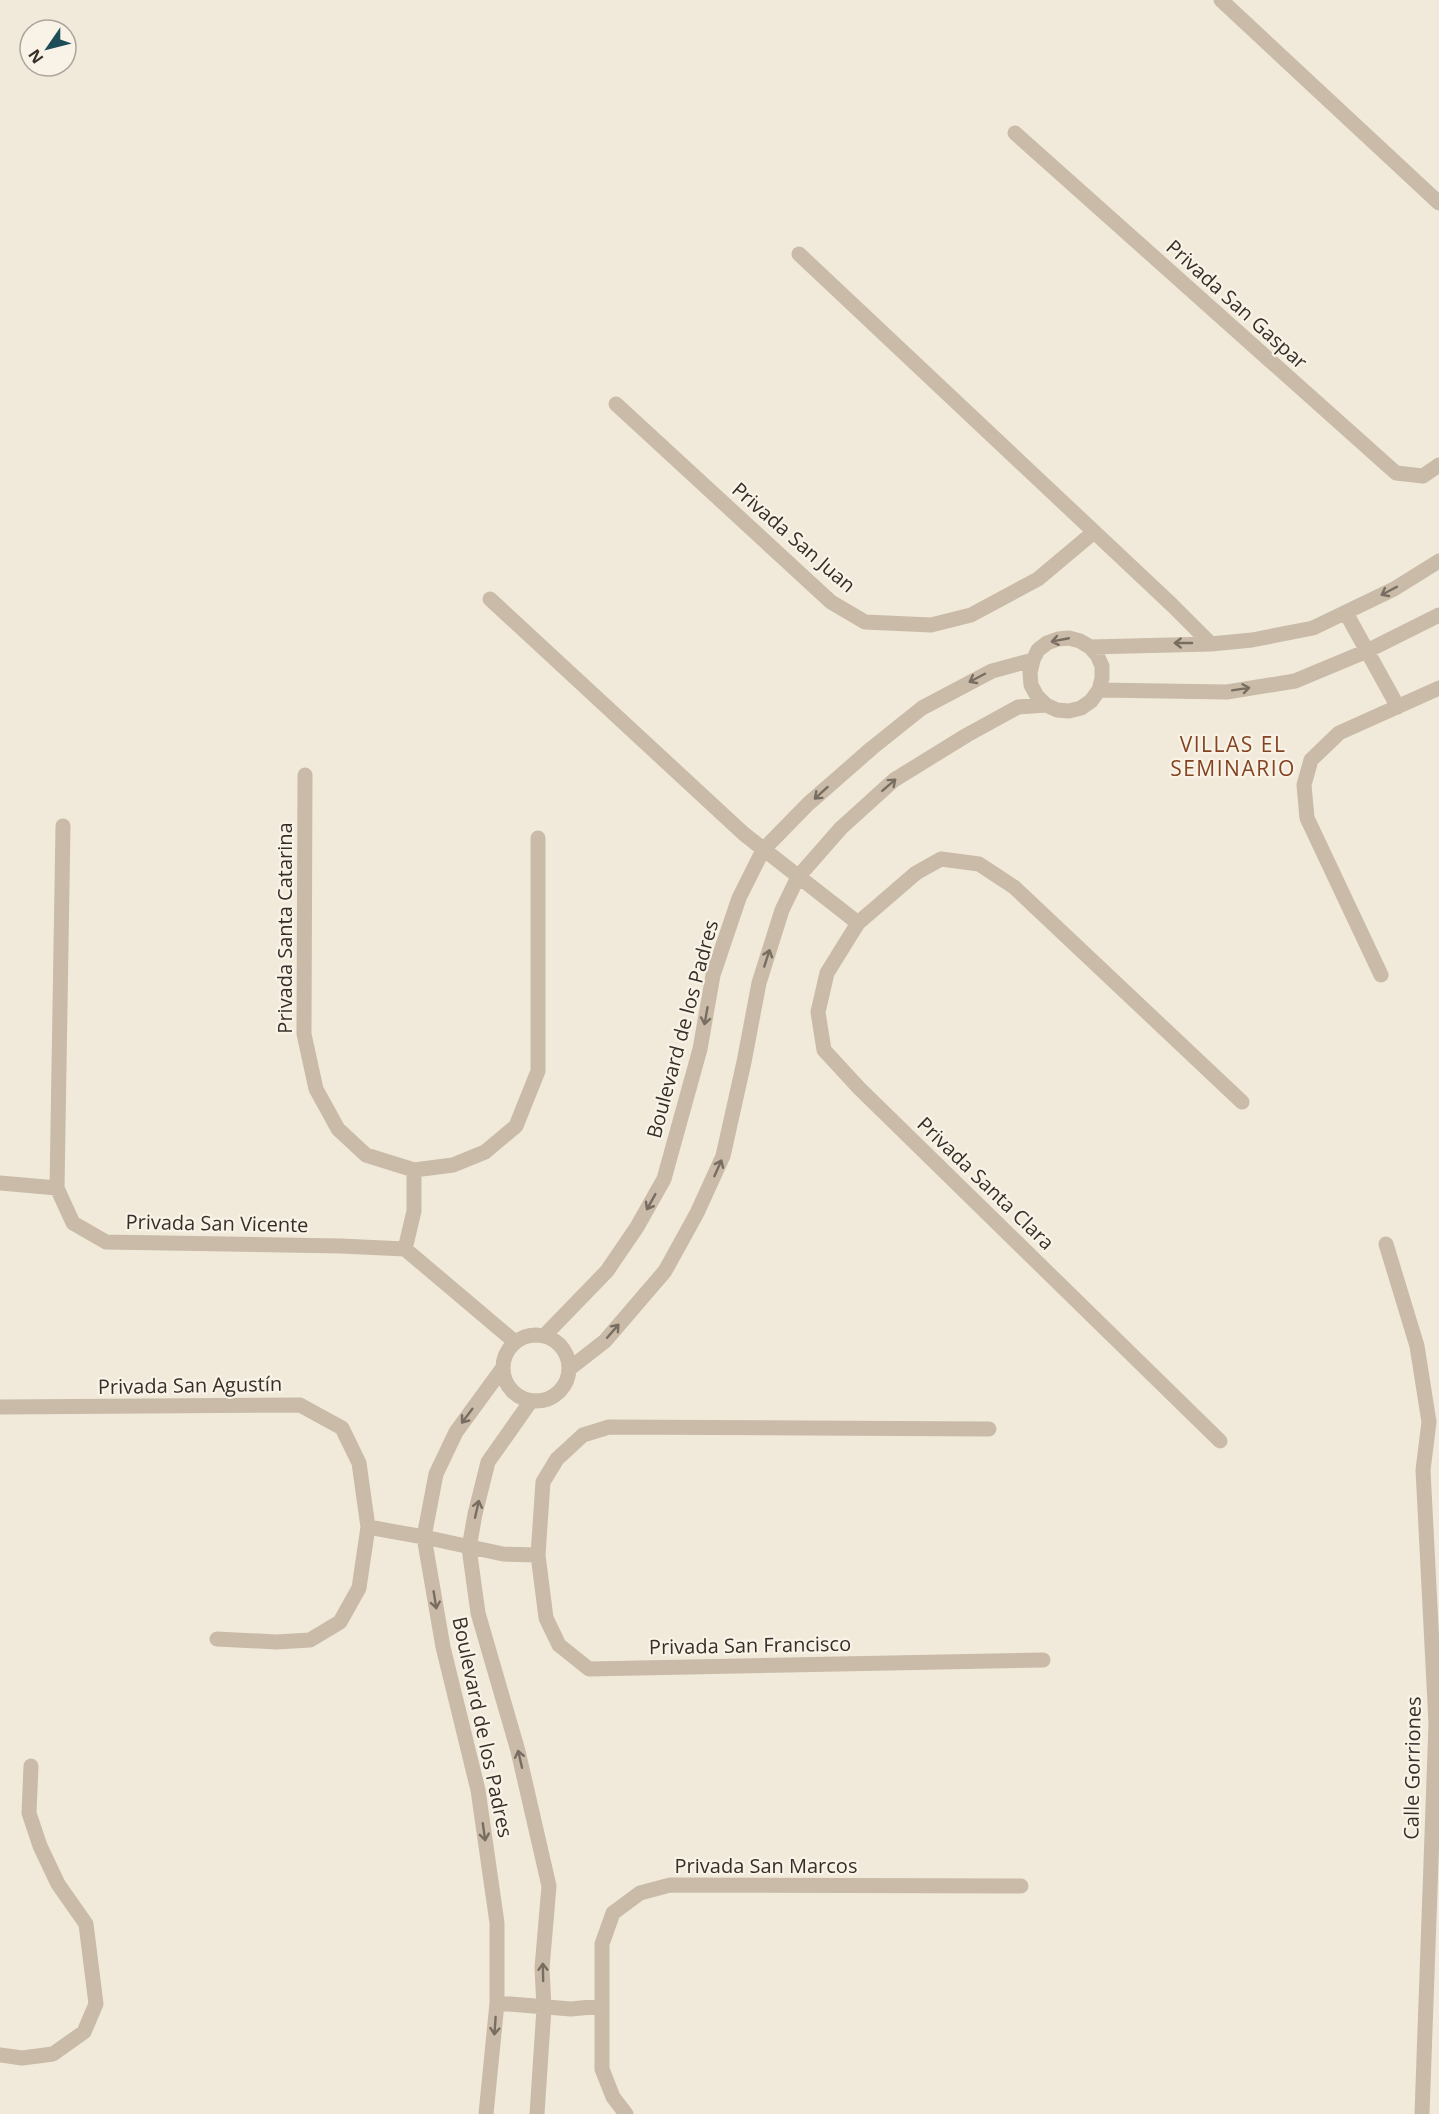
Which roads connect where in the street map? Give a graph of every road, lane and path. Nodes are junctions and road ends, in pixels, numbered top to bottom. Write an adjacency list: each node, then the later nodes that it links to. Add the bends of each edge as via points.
1 (1221, 0): 3 (street)
2 (1015, 133): 6 (street, Privada San Gaspar, via 1396,473 1424,476)
3 (1439, 203)
4 (799, 254): 7 (street)
5 (616, 404): 7 (street, Privada San Juan, via 831,602 865,622 932,625 971,615 1038,579)
6 (1439, 465)
7 (1094, 532): 12 (street)
8 (1439, 561): 10 (street, one-way to 10)
9 (490, 599): 23 (street)
10 (1346, 613): 12 (street, via 1313,628); 14 (street)
11 (1439, 615): 14 (street)
12 (1211, 644): 13 (street, one-way to 13)
13 (1090, 647): 15 (street, one-way to 15, via 1069,638 1058,639 1038,650); 17 (street, via 1102,666)
14 (1367, 651): 17 (street, one-way to 14, via 1227,692 1295,681); 19 (street)
15 (1033, 660): 18 (street, via 1031,685); 23 (street, Boulevard de los Padres, one-way to 23, via 992,671 922,708 808,804)
16 (1439, 688): 19 (street)
17 (1099, 690): 18 (street, via 1082,708 1057,710)
18 (1046, 705): 24 (street, one-way to 18, via 841,828 894,780 1018,708)
19 (1398, 707): 26 (street, via 1339,733 1311,760 1304,785 1307,818)
20 (304, 775): 28 (street, Privada Santa Catarina, via 304,1035 316,1089 338,1129 366,1155)
21 (63, 826): 30 (street, Privada San Vicente)
22 (538, 838): 28 (street, Privada Santa Catarina, via 538,1071 516,1126 485,1152 453,1165)
23 (763, 850): 24 (street); 33 (street, Boulevard de los Padres, one-way to 33, via 739,898 713,975 700,1049 664,1179 607,1271)
24 (798, 877): 25 (street); 36 (street, one-way to 24, via 605,1341 665,1271 698,1214 723,1156 759,983 782,910)
25 (858, 923): 27 (street, Privada Santa Clara, via 916,873 941,859 979,864 1014,887); 41 (street, Privada Santa Clara, via 827,973 818,1012 824,1050)
26 (1381, 975)
27 (1242, 1102)
28 (414, 1170): 32 (street, via 414,1211)
29 (0, 1183): 30 (street)
30 (57, 1188): 32 (street, Privada San Vicente, via 73,1223 106,1242)
31 (1386, 1244): 39 (street, Calle Gorriones)
32 (405, 1249): 34 (street)
33 (544, 1336): 34 (street, via 534,1335); 36 (street, via 561,1347)
34 (515, 1342): 35 (street)
35 (502, 1369): 37 (street, via 510,1390); 43 (street, Boulevard de los Padres, one-way to 43, via 456,1431 436,1474)
36 (569, 1369): 37 (street, via 567,1380 553,1397)
37 (531, 1401): 44 (street, Boulevard de los Padres, one-way to 37, via 488,1462)
38 (0, 1407): 42 (street, Privada San Agustín, via 300,1405 342,1428 359,1462)
39 (1434, 1424): 57 (street, Calle Gorriones, via 1423,1470 1436,1723)
40 (989, 1429): 45 (street, Privada San Francisco, via 609,1426 584,1435 557,1459 543,1482)
41 (1220, 1441)
42 (368, 1527): 43 (street); 46 (street, Privada San Agustín, via 359,1588 340,1623 310,1640)
43 (424, 1537): 44 (street); 50 (street, Boulevard de los Padres, one-way to 50, via 443,1647 478,1790 497,1923)
44 (469, 1548): 45 (street, via 503,1554); 52 (street, Boulevard de los Padres, one-way to 44, via 542,1968 549,1886 518,1751 478,1613)
45 (538, 1554): 47 (street, Privada San Francisco, via 546,1618 559,1645 589,1669)
46 (217, 1639)
47 (1043, 1660)
48 (31, 1766): 53 (street, via 29,1813 58,1884 86,1924 96,2004 84,2032 53,2054 22,2058)
49 (1022, 1886): 51 (street, Privada San Marcos, via 670,1885 640,1893 613,1913 602,1944)
50 (497, 2004): 52 (street); 54 (street, Boulevard de los Padres, one-way to 54)
51 (601, 2006): 52 (street); 56 (street, Privada San Marcos, via 602,2069 613,2097)
52 (544, 2008): 55 (street, Boulevard de los Padres)
53 (0, 2055)
54 (486, 2114)
55 (537, 2114)
56 (626, 2114)
57 (1422, 2114)

